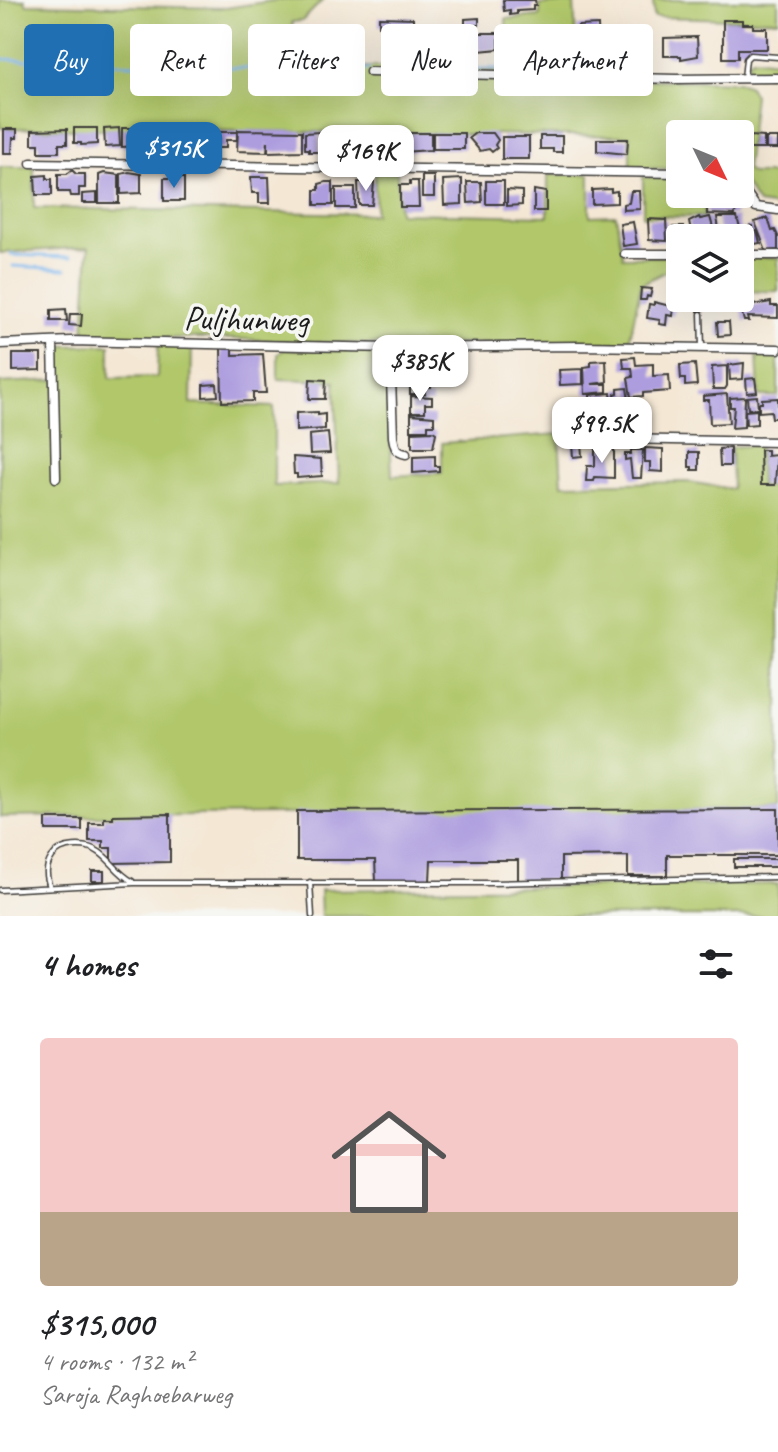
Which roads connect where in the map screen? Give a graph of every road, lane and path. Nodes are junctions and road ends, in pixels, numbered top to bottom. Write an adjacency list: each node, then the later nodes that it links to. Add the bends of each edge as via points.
1 (778, 57): 3 (lane, via 750,55)
2 (370, 72): 3 (street)
3 (744, 78): 4 (street)
4 (778, 78)
5 (31, 163): 6 (street)
6 (666, 173)
7 (754, 204): 8 (street)
8 (778, 210)
9 (625, 254): 10 (street)
10 (666, 254)
11 (754, 255): 12 (street)
12 (778, 255)
13 (701, 314): 17 (lane)
14 (53, 342): 15 (street, Puljhunweg); 16 (street, Puljhunweg); 22 (street)
15 (0, 344)
16 (390, 348): 17 (street, Puljhunweg); 21 (street, via 395,448)
17 (702, 349): 18 (street, Puljhunweg)
18 (778, 349)
19 (569, 438): 20 (street)
20 (778, 442)
21 (406, 454)
22 (56, 478)
23 (778, 877): 24 (lane)
24 (310, 882): 25 (lane); 28 (lane)
25 (134, 883): 26 (lane); 26 (lane, via 100,852 68,847 57,850 49,861)
26 (50, 887): 27 (lane)
27 (0, 890)
28 (312, 916)

